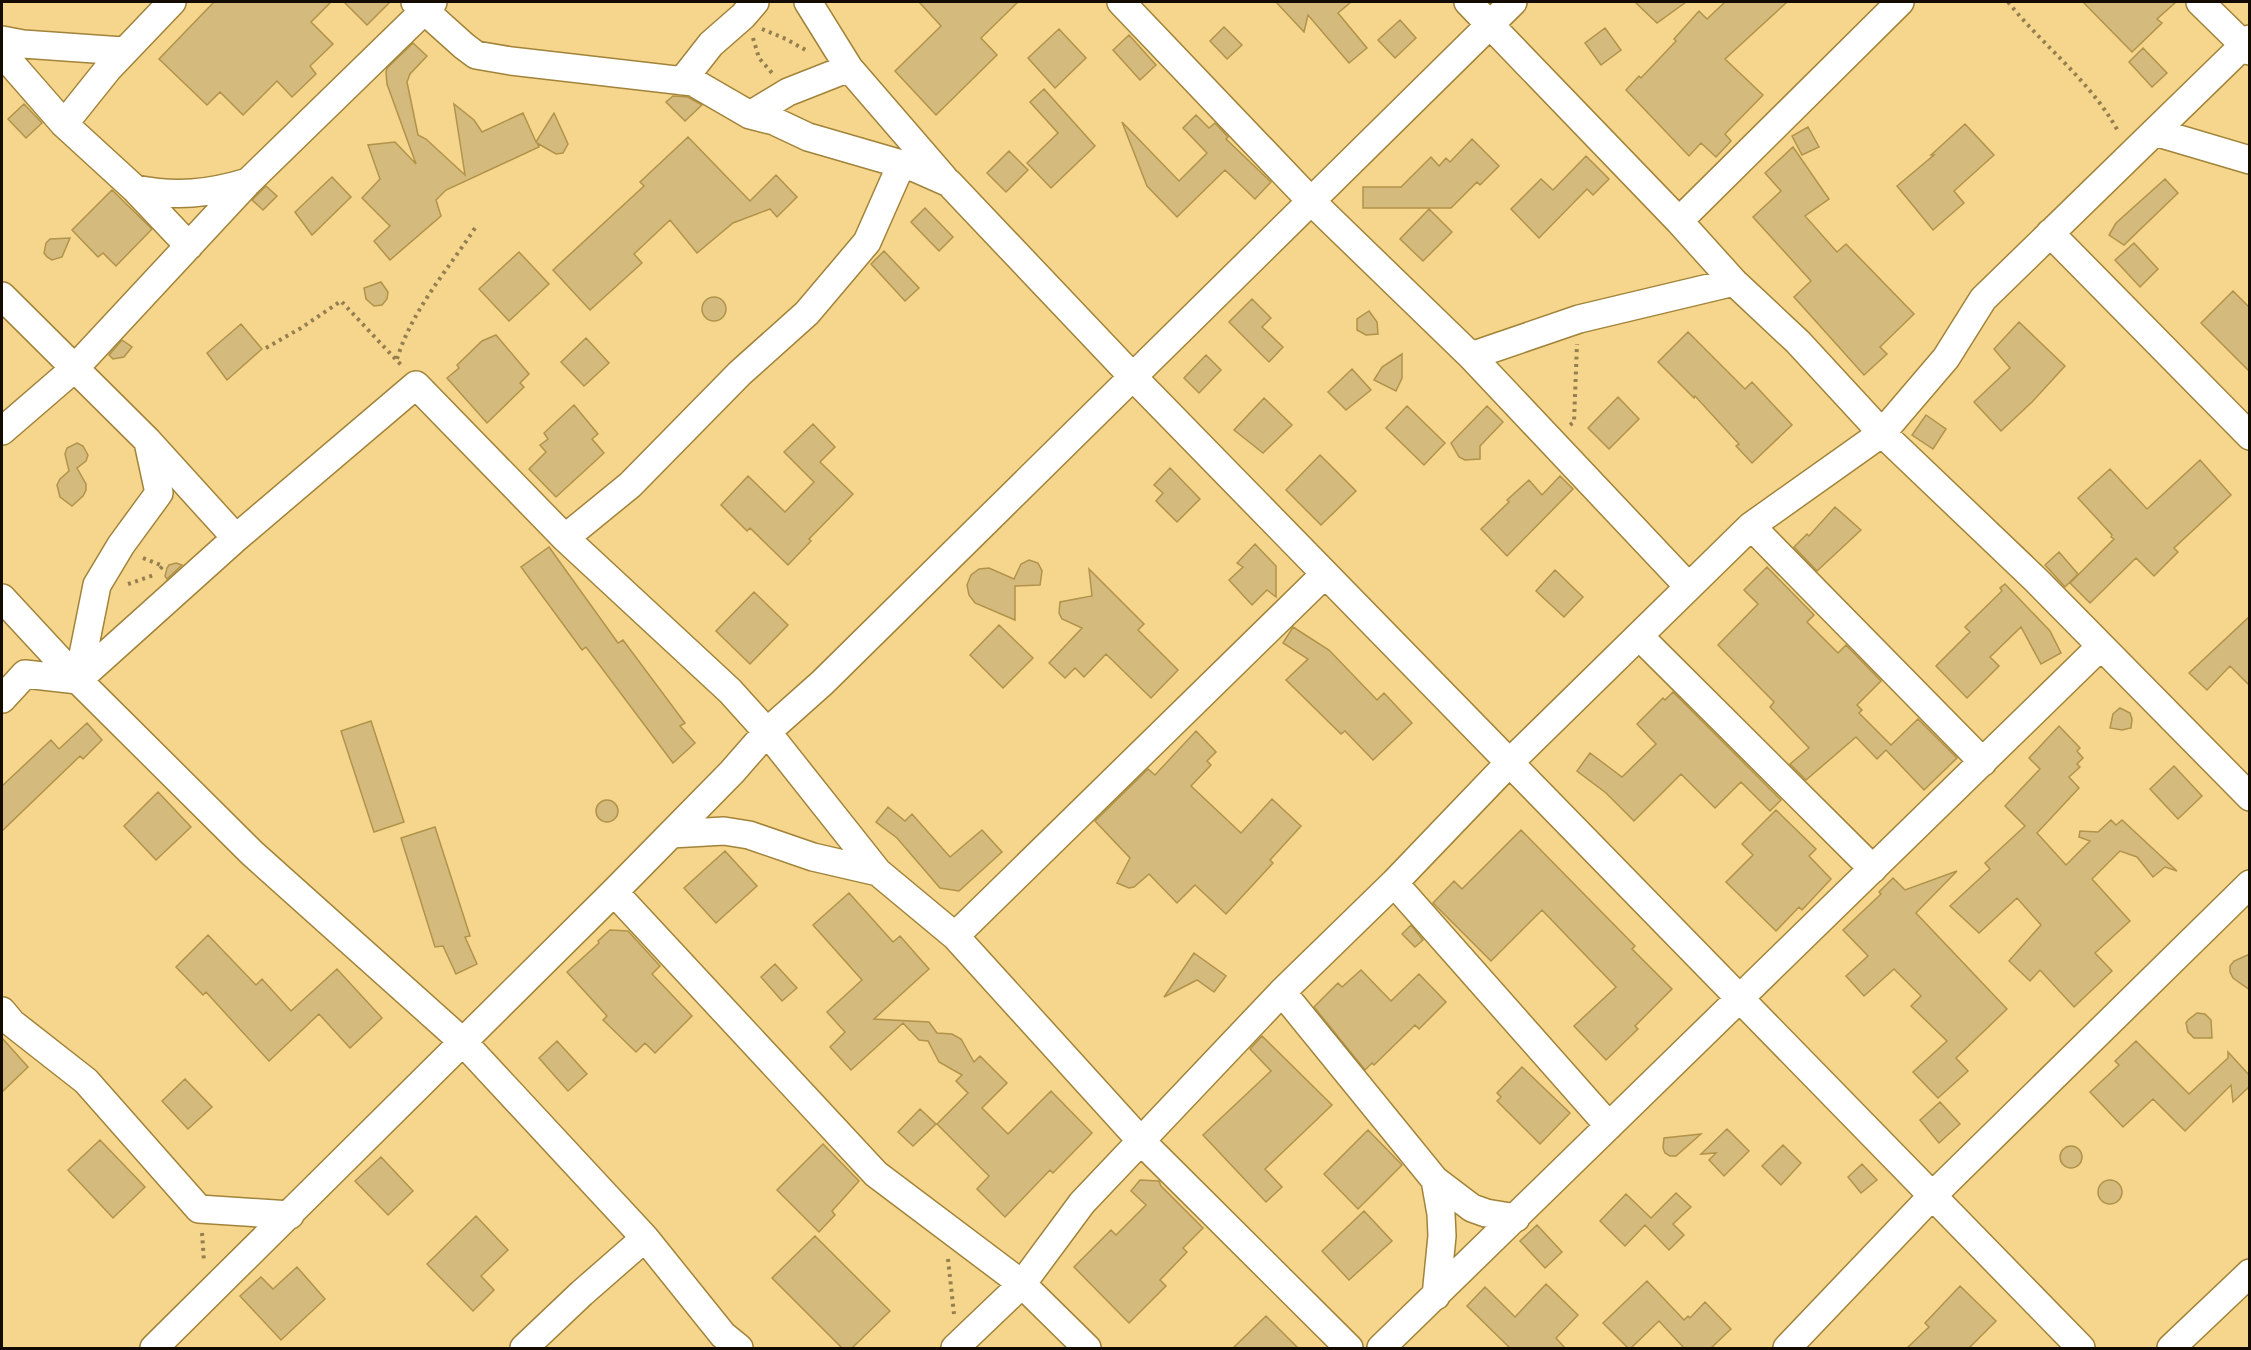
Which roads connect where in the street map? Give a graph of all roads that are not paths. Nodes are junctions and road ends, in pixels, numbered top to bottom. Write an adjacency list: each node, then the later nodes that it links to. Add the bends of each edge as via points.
1 (172, 2): 13 (street)
2 (808, 2): 15 (street)
3 (1120, 2): 25 (street)
4 (1468, 2): 10 (street)
5 (1513, 2): 10 (street)
6 (1900, 2): 26 (street)
7 (2200, 2): 12 (street)
8 (424, 4): 16 (street, via 476,55); 22 (street)
9 (749, 14): 16 (street, via 711,44)
10 (1490, 24): 25 (street); 26 (street)
11 (2, 40): 13 (street)
12 (2247, 45): 19 (street)
13 (123, 51): 18 (street)
14 (2, 53): 18 (street)
15 (832, 74): 17 (street, via 788,92); 23 (street)
16 (682, 81): 17 (street, via 693,82)
17 (750, 115): 21 (street)
18 (64, 124): 24 (street)
19 (2155, 132): 20 (street); 27 (street)
20 (2250, 160)
21 (902, 165): 23 (street); 40 (street, via 867,242 807,314 740,373 630,485)
22 (249, 181): 24 (street, via 192,194); 28 (street)
23 (949, 183): 33 (street)
24 (135, 189): 28 (street)
25 (1310, 200): 31 (street); 33 (street)
26 (1679, 221): 29 (street)
27 (2050, 234): 35 (street, via 1983,299 1946,358); 36 (street)
28 (189, 246): 32 (street)
29 (1734, 282): 31 (street, via 1579,319); 35 (street, via 1797,342)
30 (2, 296): 32 (street)
31 (1471, 356): 42 (street)
32 (75, 368): 34 (street); 37 (street)
33 (1133, 377): 41 (street); 48 (street, via 822,683)
34 (2, 431)
35 (1882, 434): 38 (street); 45 (street)
36 (2250, 436)
37 (148, 441): 39 (street); 46 (street, via 159,493 97,585)
38 (1751, 526): 42 (street); 49 (street)
39 (236, 538): 40 (street, via 416,386); 46 (street)
40 (565, 538): 48 (street, via 730,691)
41 (1325, 574): 50 (street); 58 (street)
42 (1688, 586): 44 (street)
43 (2, 598): 46 (street)
44 (1639, 636): 50 (street); 53 (street)
45 (2101, 646): 49 (street); 51 (street)
46 (78, 680): 47 (street, via 25,674); 62 (street, via 252,853)
47 (2, 699)
48 (767, 732): 52 (street); 54 (street)
49 (1983, 762): 53 (street)
50 (1509, 763): 55 (street); 60 (street)
51 (2250, 797)
52 (671, 834): 54 (street, via 724,831 748,835); 57 (street)
53 (1873, 869): 60 (street)
54 (878, 872): 58 (street)
55 (1394, 884): 59 (street); 63 (street)
56 (2250, 884): 66 (street)
57 (614, 892): 62 (street); 71 (street, via 876,1174)
58 (955, 936): 64 (street)
59 (1282, 992): 64 (street); 65 (street)
60 (1740, 999): 63 (street); 66 (street)
61 (2, 1011): 67 (street, via 86,1081 199,1209)
62 (464, 1042): 67 (street); 69 (street)
63 (1609, 1126): 68 (street)
64 (1142, 1142): 71 (street, via 1082,1203); 78 (street)
65 (1435, 1180): 68 (street, via 1472,1208); 72 (street, via 1442,1236)
66 (1932, 1196): 80 (street); 81 (street)
67 (290, 1215): 73 (street)
68 (1516, 1218): 72 (street)
69 (645, 1238): 74 (street); 75 (street, via 723,1335)
70 (2250, 1273): 82 (street)
71 (1022, 1284): 76 (street); 77 (street)
72 (1436, 1296): 79 (street)
73 (154, 1348)
74 (524, 1348)
75 (739, 1348)
76 (956, 1348)
77 (1087, 1348)
78 (1349, 1348)
79 (1381, 1348)
80 (1787, 1348)
81 (2081, 1348)
82 (2171, 1348)

